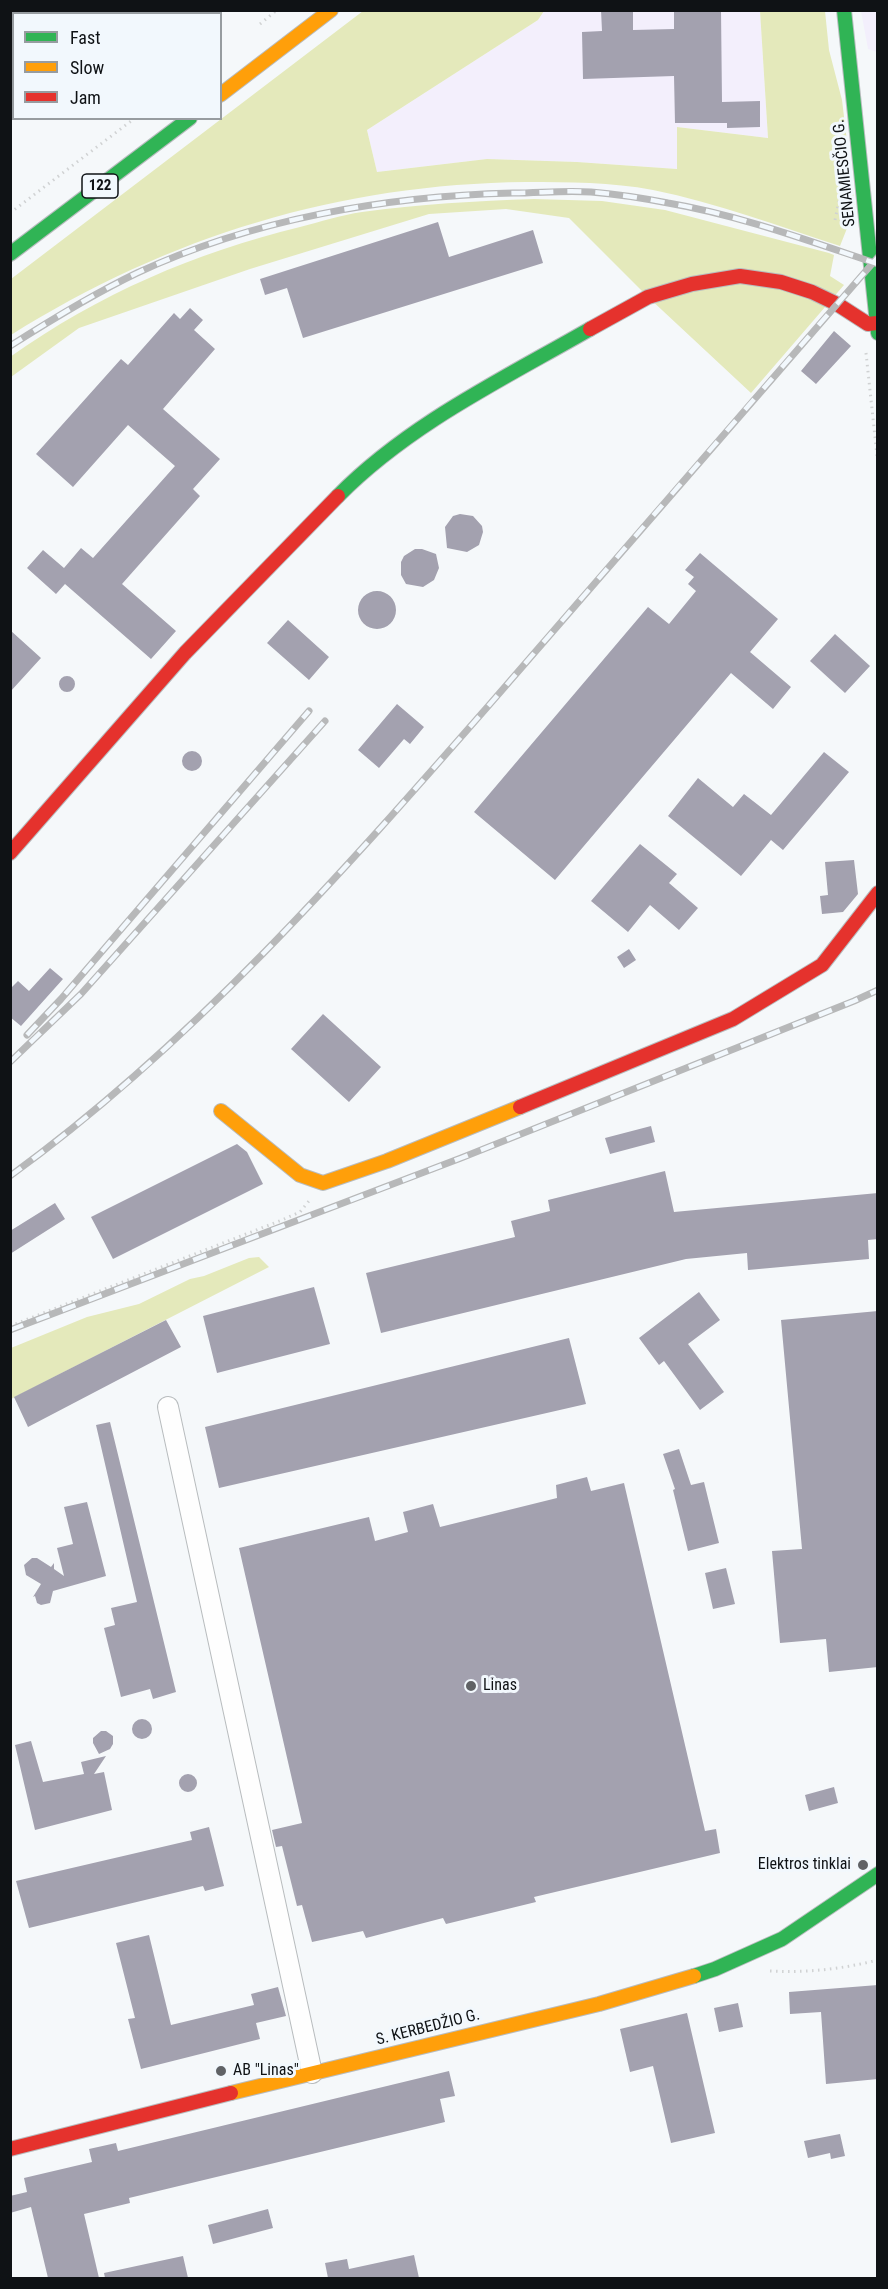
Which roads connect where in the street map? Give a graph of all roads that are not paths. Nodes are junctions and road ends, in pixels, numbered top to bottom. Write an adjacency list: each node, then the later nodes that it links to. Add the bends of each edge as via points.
1 (331, 10): 3 (street)
2 (844, 10): 6 (street, SENAMIESČIO G.)
3 (222, 93)
4 (187, 120): 5 (street, 122)
5 (10, 254)
6 (877, 328): 7 (street, via 812,292 781,282 740,276 692,284 648,297 617,313 430,421 354,480 190,647)
7 (10, 854)
8 (878, 893): 9 (street, via 822,965 733,1020 387,1161 323,1183 300,1175)
9 (221, 1111)
10 (168, 1407): 14 (street)
11 (878, 1874): 13 (street, S. KERBEDŽIO G.)
12 (878, 1888): 13 (street, S. KERBEDŽIO G.)
13 (838, 1902): 14 (street, S. KERBEDŽIO G., via 782,1940 680,1981)
14 (312, 2073): 15 (street, S. KERBEDŽIO G.)
15 (10, 2149)

